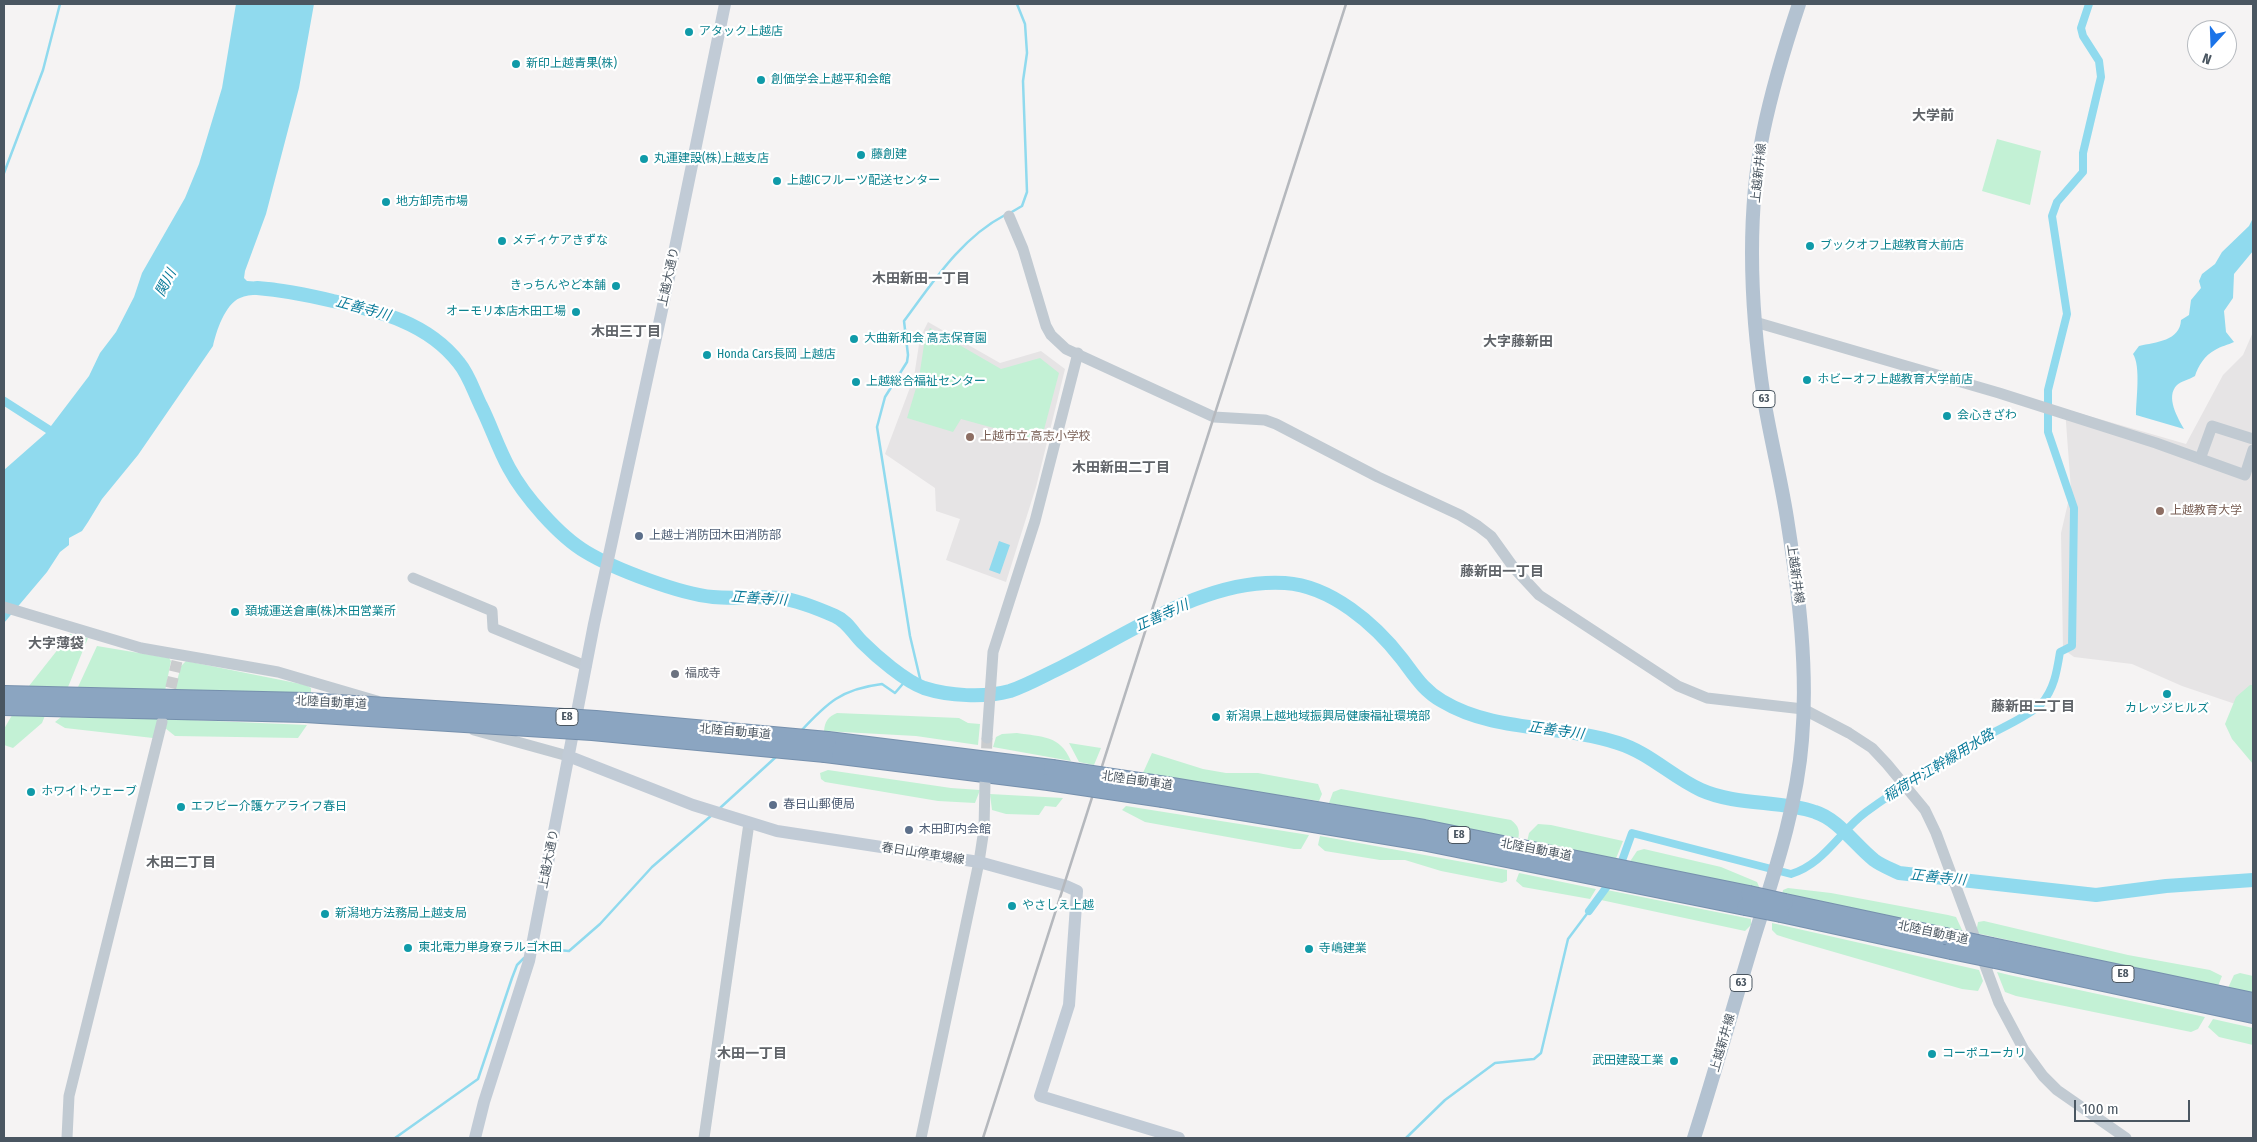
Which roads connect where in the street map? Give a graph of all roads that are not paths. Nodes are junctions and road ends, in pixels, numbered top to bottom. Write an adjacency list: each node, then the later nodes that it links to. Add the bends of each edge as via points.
1 (725, 4): 11 (main road, 上越大通り)
2 (1799, 4): 4 (main road, 上越新井線 / 63, via 1762,135 1753,264)
3 (1009, 216): 5 (street, via 1023,249 1046,326 1057,342)
4 (1755, 322): 8 (street, via 1999,393); 15 (main road, 上越新井線 / 63, via 1764,400 1788,524 1801,618)
5 (1078, 354): 15 (street, via 1214,417 1265,420 1276,424 1378,477 1460,514 1491,536 1539,596 1678,686 1708,698); 17 (street, via 1035,521 1006,605 990,665)
6 (2253, 439): 8 (street, via 2212,426)
7 (2253, 450): 8 (street, via 2245,475)
8 (2200, 459)
9 (413, 578): 11 (street, via 492,611 493,628)
10 (4, 607): 18 (street, via 177,658 278,672)
11 (586, 666): 18 (main road, 上越大通り)
12 (4, 694): 14 (highway, 北陸自動車道 / E8)
13 (4, 708): 14 (highway, 北陸自動車道 / E8)
14 (305, 708): 22 (highway, 北陸自動車道 / E8, bridge, via 587,718 1050,775 1164,792 1747,901)
15 (1802, 709): 30 (main road, 上越新井線 / 63, via 1802,740 1786,827); 31 (street, via 1872,748 1925,810 1999,1003 2016,1038 2032,1063 2057,1090)
16 (162, 722): 25 (street, via 70,1096)
17 (987, 738)
18 (568, 756): 20 (main road, 春日山停車場線, via 693,805); 26 (main road, 上越大通り, via 529,961)
19 (985, 782): 21 (street, via 984,829)
20 (749, 823): 21 (main road, 春日山停車場線, via 796,834); 27 (street)
21 (979, 862): 28 (street); 29 (main road, 春日山停車場線, via 1077,891 1069,1005 1040,1096)
22 (1994, 953): 23 (highway, 北陸自動車道 / E8); 24 (highway, 北陸自動車道 / E8)
23 (2253, 1001)
24 (2253, 1015)
25 (67, 1138)
26 (475, 1138)
27 (704, 1138)
28 (921, 1138)
29 (1179, 1138)
30 (1694, 1138)
31 (2126, 1138)

